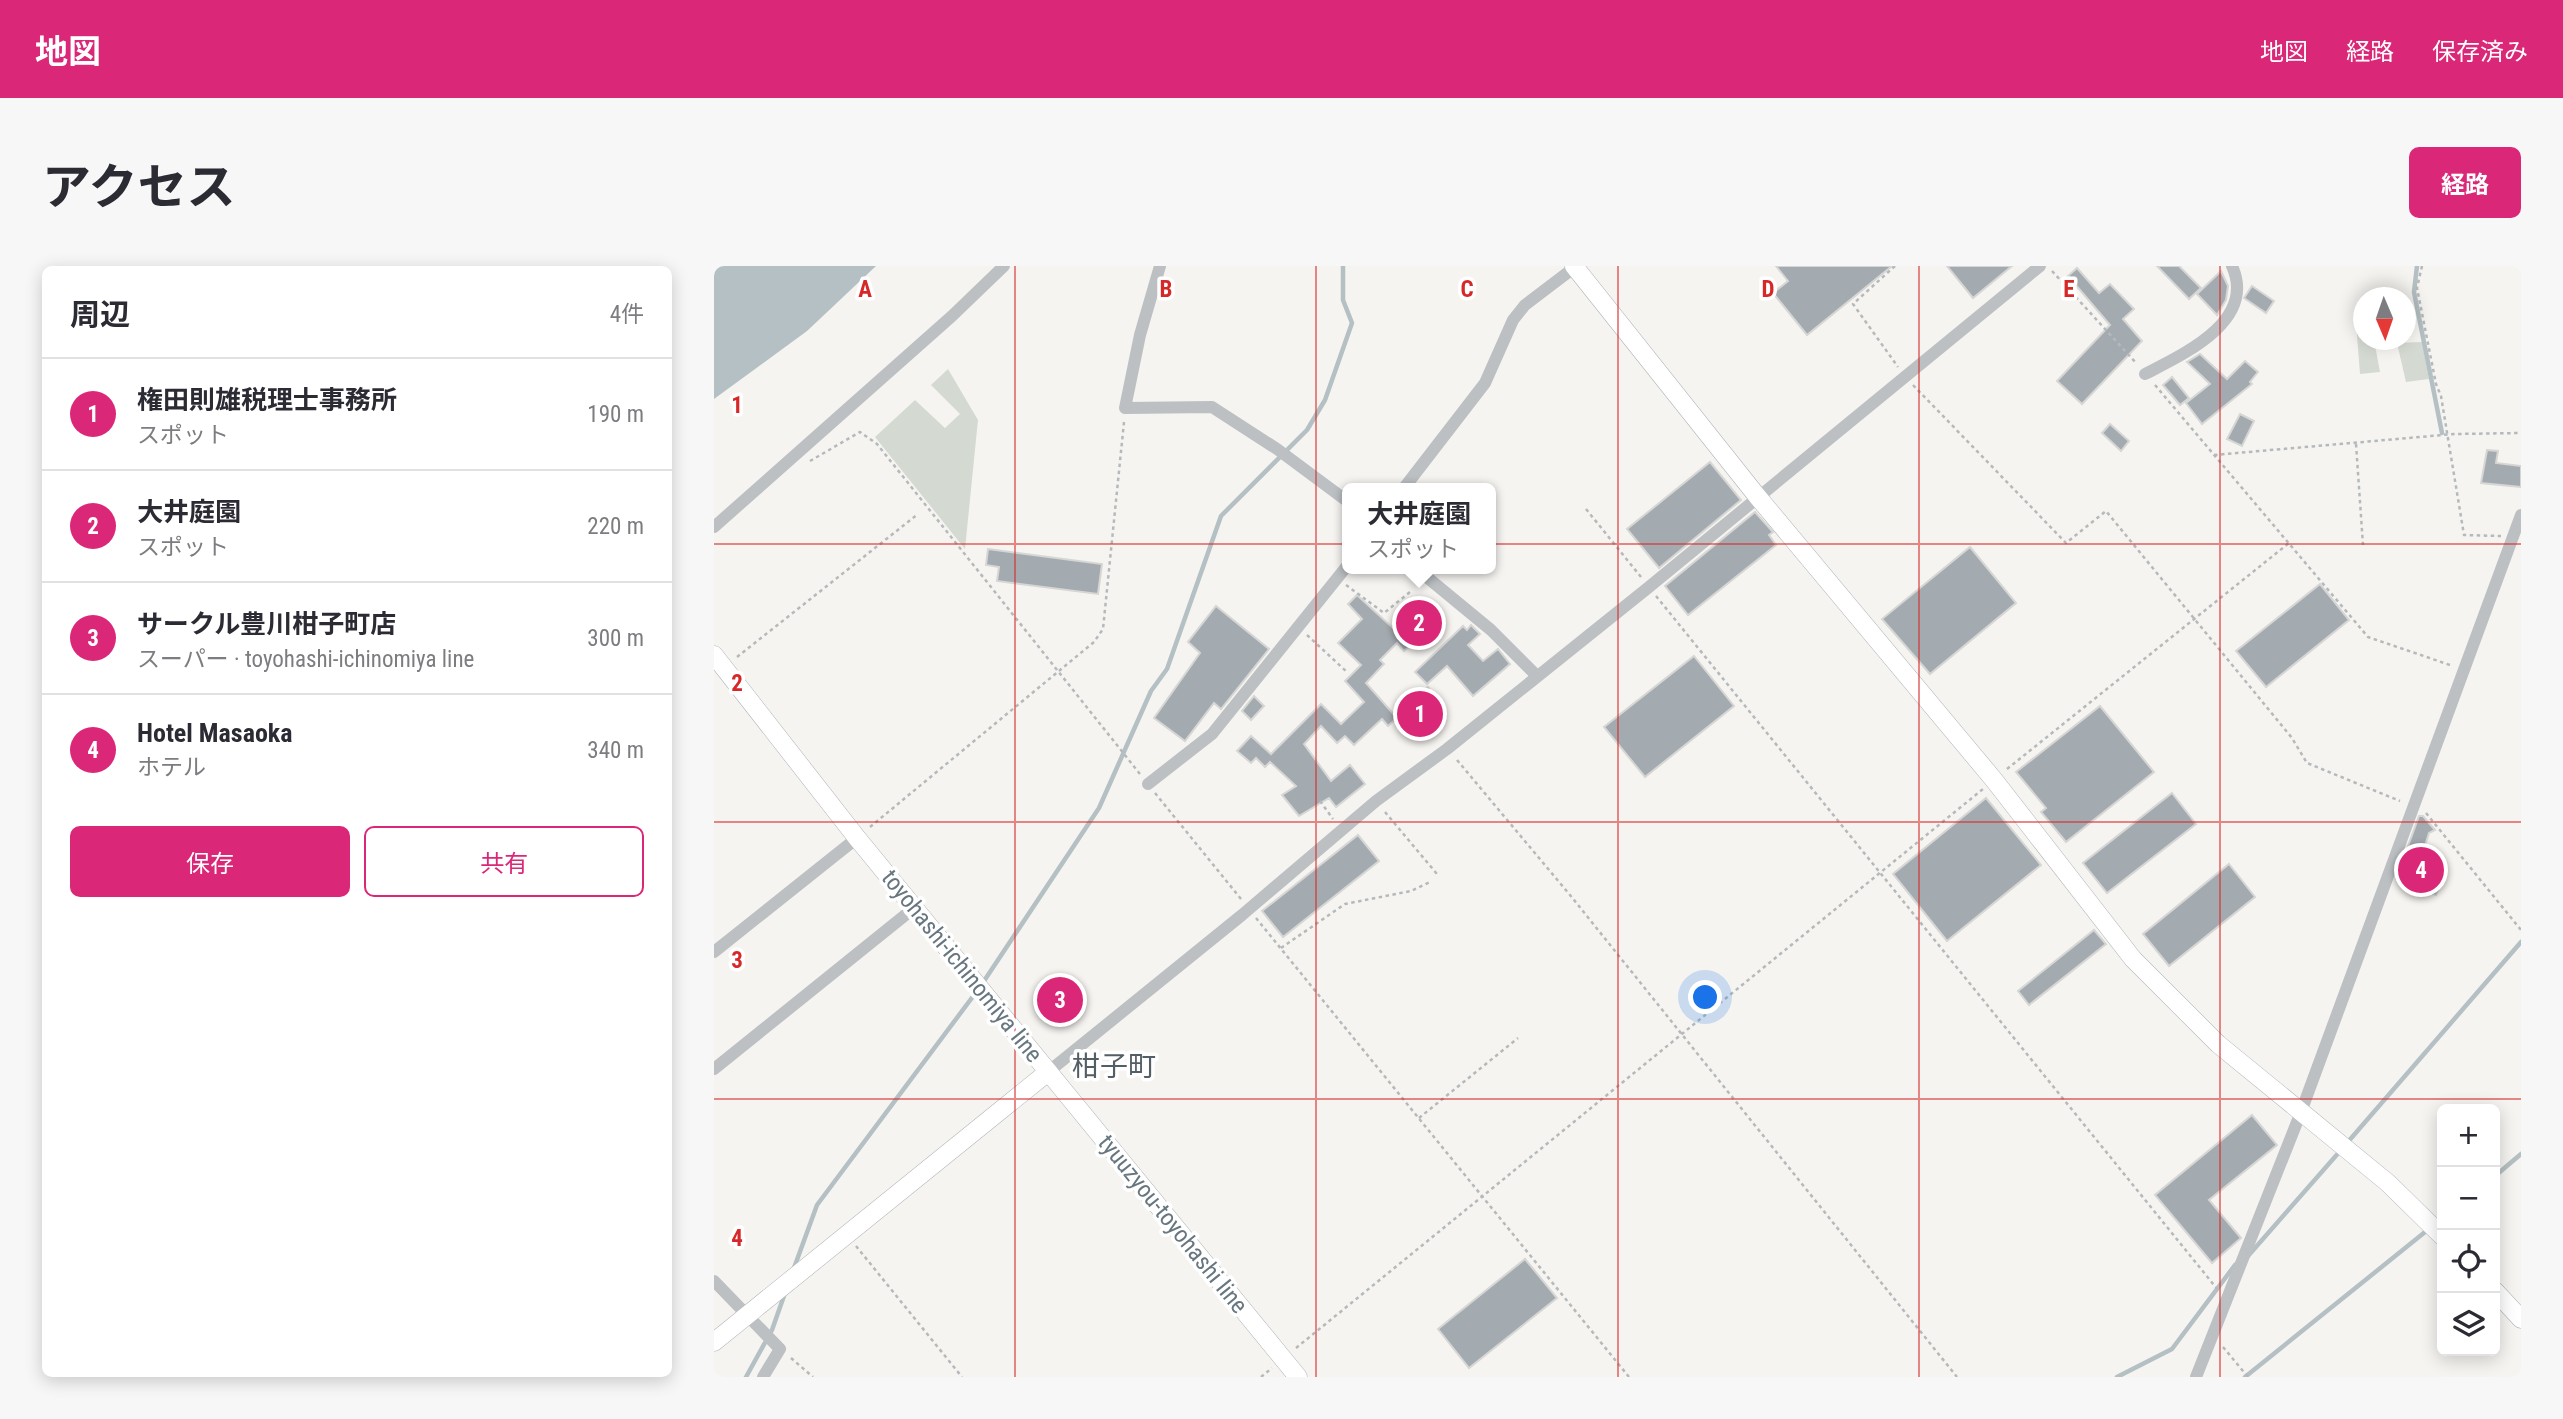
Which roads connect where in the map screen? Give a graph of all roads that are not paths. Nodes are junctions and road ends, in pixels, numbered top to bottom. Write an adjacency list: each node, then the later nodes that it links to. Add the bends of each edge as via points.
1 (1004, 266): 11 (street)
2 (1160, 266): 9 (street, via 1125,408 1212,407)
3 (1575, 266): 7 (street, via 1513,320 1485,383); 8 (main road)
4 (2040, 266): 8 (street)
5 (2232, 266): 6 (street, via 2235,305 2225,320 2190,351)
6 (2146, 374)
7 (1408, 483)
8 (1757, 496): 15 (street); 22 (main road, via 1994,780 2133,959 2218,1044)
9 (1342, 497)
10 (2521, 515): 22 (street)
11 (714, 527)
12 (1342, 572): 16 (street, via 1212,734)
13 (1423, 574): 15 (street, via 1492,630)
14 (722, 659): 17 (main road, toyohashi-ichinomiya line)
15 (1537, 676): 21 (street, via 1376,801)
16 (1148, 784)
17 (857, 838): 18 (main road, toyohashi-ichinomiya line); 19 (street)
18 (914, 908): 20 (street); 21 (main road, toyohashi-ichinomiya line)
19 (714, 952)
20 (714, 1069)
21 (1048, 1072): 26 (main road, toyohashi-ichinomiya line); 30 (main road, tyuuzyou-toyohashi line)
22 (2301, 1112): 23 (main road); 31 (street)
23 (2436, 1229)
24 (714, 1281): 26 (street)
25 (2498, 1293): 27 (main road)
26 (748, 1315): 28 (main road, toyohashi-ichinomiya line); 29 (street, via 778,1347)
27 (2521, 1319)
28 (714, 1342)
29 (763, 1377)
30 (1298, 1377)
31 (2196, 1377)

